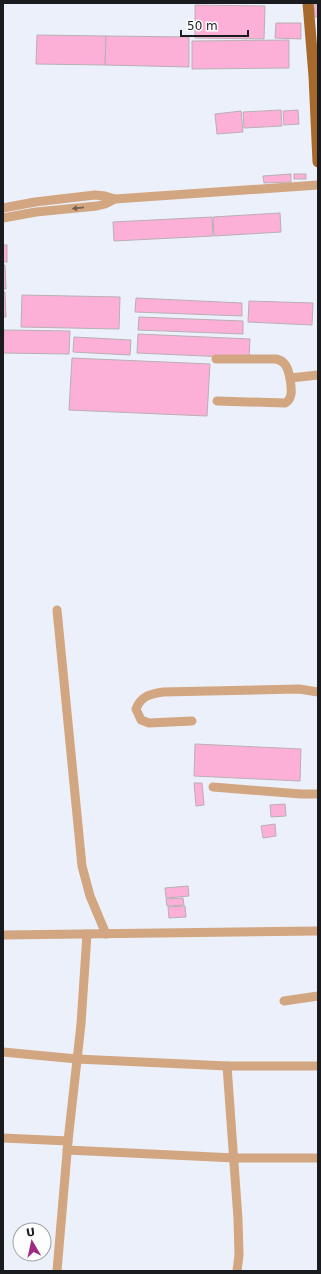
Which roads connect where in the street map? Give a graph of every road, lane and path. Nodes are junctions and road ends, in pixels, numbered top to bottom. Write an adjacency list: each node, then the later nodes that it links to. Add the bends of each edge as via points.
1 (308, 3): 2 (main road)
2 (316, 76): 3 (main road)
3 (316, 95): 4 (main road)
4 (318, 162)
5 (318, 186): 6 (street)
6 (115, 199): 7 (street, via 95,195); 9 (street, one-way to 9, via 97,206)
7 (20, 205): 8 (street); 9 (street)
8 (3, 208)
9 (22, 215): 10 (street)
10 (3, 218)
11 (216, 359): 13 (street, via 280,360 287,367)
12 (318, 375): 13 (street)
13 (290, 378): 14 (street, via 291,397 285,403)
14 (217, 401)
15 (57, 610): 22 (street, via 82,866 90,896)
16 (318, 692): 17 (street, via 300,689 163,692 144,697 136,709 141,720 149,723)
17 (192, 721)
18 (213, 787): 19 (street)
19 (318, 794)
20 (318, 931): 22 (street)
21 (87, 934): 22 (street); 23 (street); 27 (street)
22 (106, 934)
23 (3, 935)
24 (318, 996): 25 (street)
25 (284, 1001)
26 (3, 1052): 27 (street)
27 (77, 1059): 28 (street); 31 (street)
28 (227, 1066): 29 (street); 32 (street)
29 (318, 1066)
30 (3, 1138): 31 (street)
31 (67, 1145): 32 (street); 34 (street)
32 (235, 1158): 33 (street); 35 (street, via 239,1255)
33 (318, 1158)
34 (57, 1271)
35 (237, 1271)

